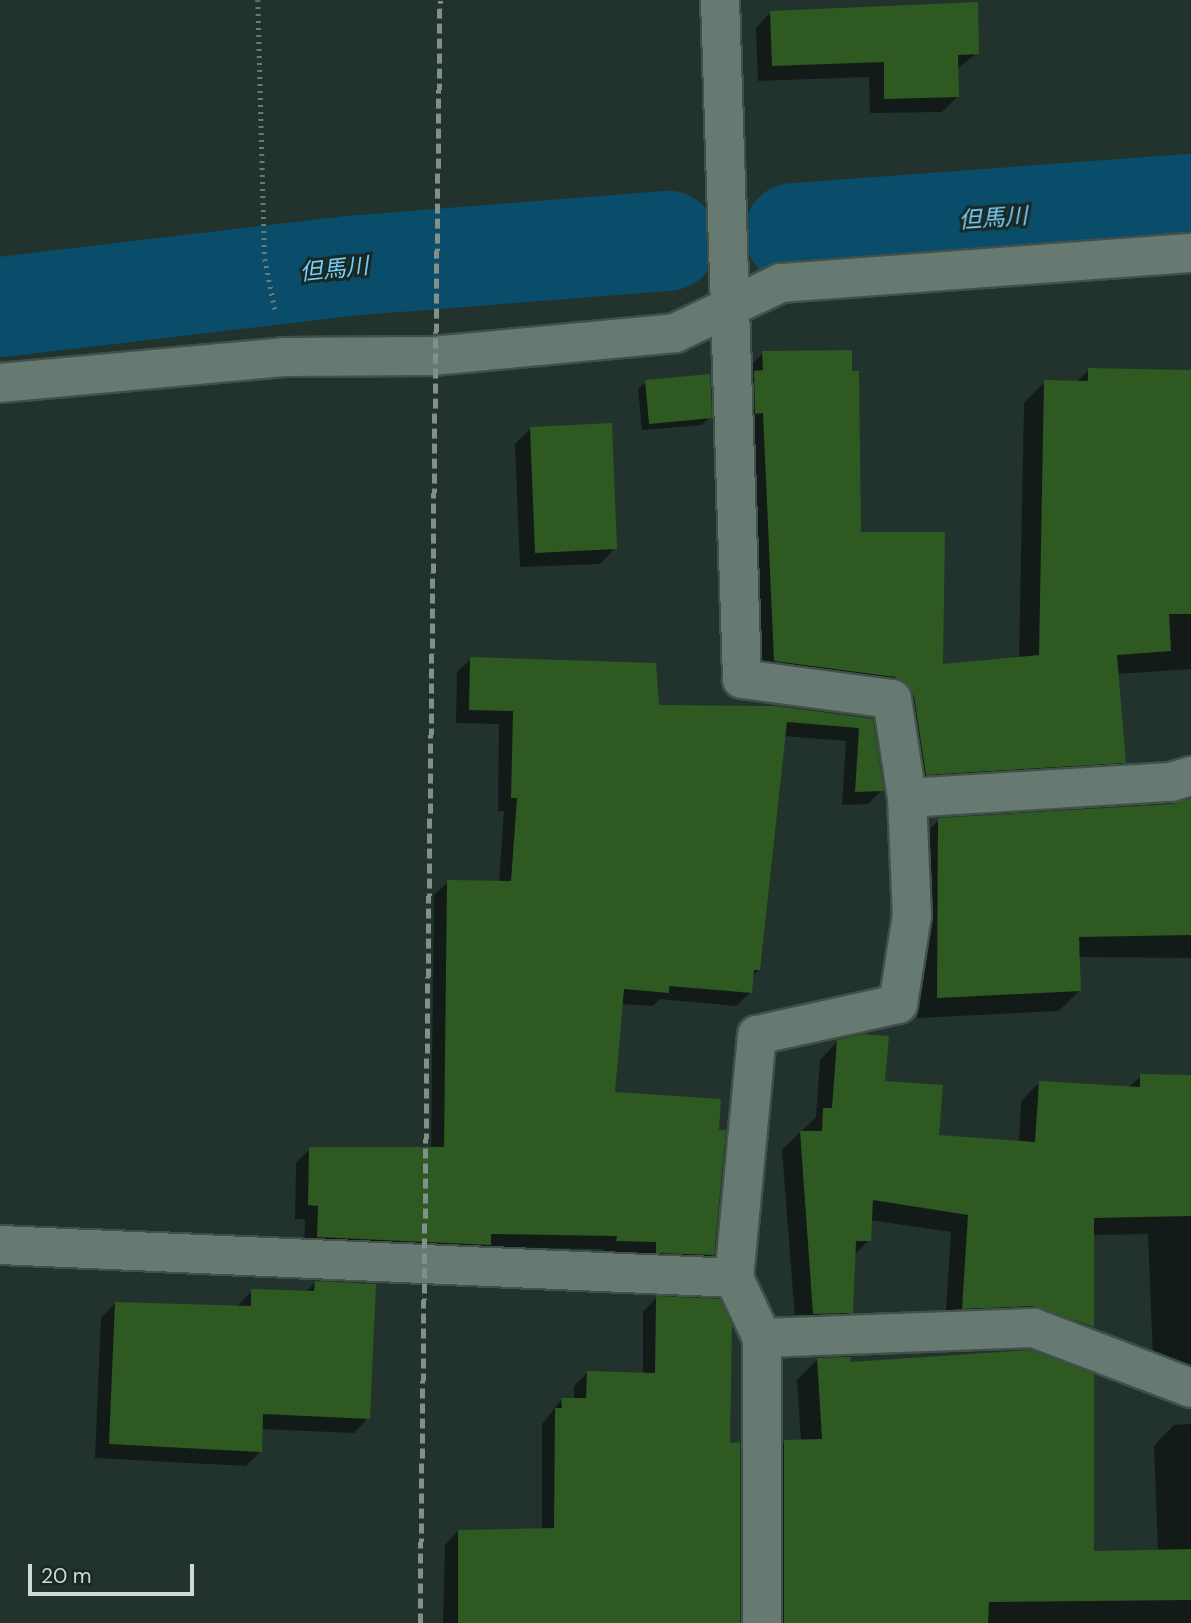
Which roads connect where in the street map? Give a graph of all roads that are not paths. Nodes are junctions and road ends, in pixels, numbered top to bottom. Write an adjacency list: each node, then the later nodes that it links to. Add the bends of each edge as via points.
1 (719, 0): 3 (street)
2 (1191, 253): 3 (street, via 780,282)
3 (731, 302): 4 (street, via 676,333 433,356 284,358); 6 (street, via 742,679 892,699)
4 (0, 383)
5 (1191, 776): 6 (street, via 1171,782)
6 (908, 798): 8 (street, via 912,915 898,1004 757,1035)
7 (0, 1245): 8 (street)
8 (734, 1278): 9 (street)
9 (762, 1338): 10 (street, via 1034,1328); 11 (street)
10 (1191, 1388)
11 (762, 1623)

